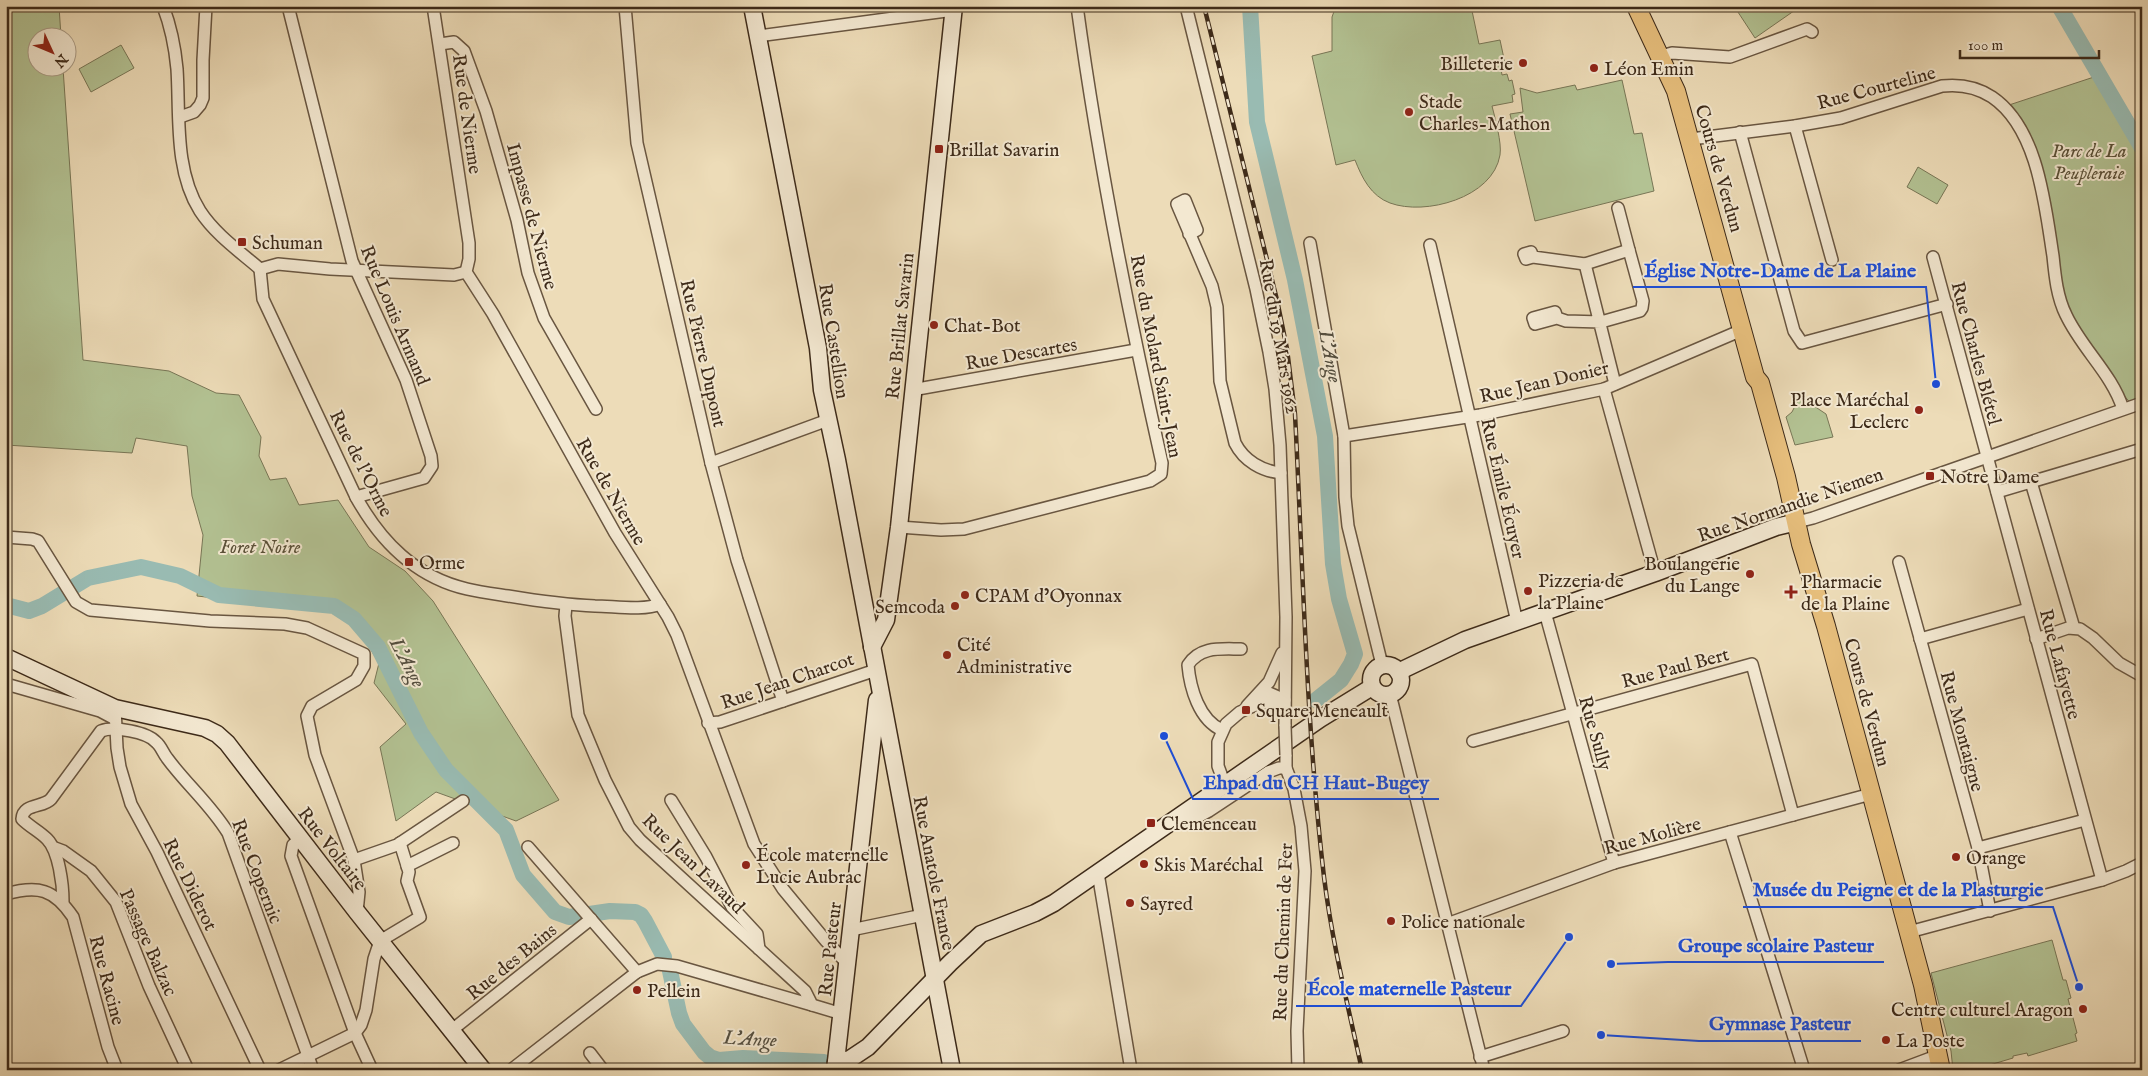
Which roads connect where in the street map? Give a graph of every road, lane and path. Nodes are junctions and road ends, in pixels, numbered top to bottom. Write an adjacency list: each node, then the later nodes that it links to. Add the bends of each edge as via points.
1 (163, 6): 15 (street, via 172,30)
2 (206, 6): 15 (street, via 203,98 194,112)
3 (288, 6): 29 (street, Rue Louis Armand)
4 (433, 6): 13 (street, Rue de Nierme)
5 (625, 6): 47 (street, Rue Pierre Dupont, via 637,143)
6 (752, 6): 12 (main road, Rue Castellion)
7 (1077, 6): 35 (street, Rue du Molard Saint-Jean, via 1090,99)
8 (1186, 6): 48 (street, Rue du 19 Mars 1962, via 1269,352)
9 (1636, 6): 14 (main road, Cours de Verdun)
10 (954, 8): 12 (street); 38 (main road, Rue Brillat Savarin)
11 (1812, 32): 14 (street, via 1808,29 1730,57 1672,53)
12 (758, 36): 43 (main road, Rue Castellion, via 816,338)
13 (440, 44): 30 (street, Rue de Nierme, via 469,243); 40 (street, Impasse de Nierme, via 454,42 464,51 486,111 517,220 528,273 541,310)
14 (1661, 56): 18 (main road, Cours de Verdun, via 1676,90)
15 (180, 117): 28 (street, via 186,176 199,209 216,231)
16 (1795, 126): 17 (street, Rue Courteline); 26 (street); 41 (street, Rue Courteline, via 1841,118 1950,85 1976,89 2006,106 2019,124 2030,149 2045,206 2058,291 2066,315 2118,392)
17 (1740, 132): 18 (street, Rue Courteline); 31 (street, via 1794,331 1802,343)
18 (1690, 139): 34 (main road, Cours de Verdun)
19 (1618, 208): 23 (street)
20 (1189, 234): 48 (street, via 1212,286 1217,307 1220,381 1235,443 1249,461)
21 (1310, 243): 44 (street)
22 (1430, 245): 42 (street, Rue Émile Écuyer)
23 (1629, 250): 27 (street); 33 (street, via 1643,301 1642,308 1636,313)
24 (1532, 257): 27 (street)
25 (1933, 258): 31 (street, Rue Charles Blétel)
26 (1832, 260)
27 (1585, 264): 33 (street)
28 (260, 269): 29 (street, via 278,264); 51 (street, Rue de l'Orme, via 263,299)
29 (355, 270): 30 (street, via 454,275); 51 (street, Rue Louis Armand, via 406,380 432,466 424,478)
30 (466, 272): 57 (street, Rue de Nierme, via 493,314 615,533)
31 (1947, 304): 46 (street, Rue Charles Blétel)
32 (1557, 318): 33 (street, via 1566,322)
33 (1601, 322): 36 (street)
34 (1742, 330): 36 (street, Rue Jean Donier); 52 (main road, Cours de Verdun, via 1760,383)
35 (1136, 350): 38 (street, Rue Descartes); 53 (street, Rue du Molard Saint-Jean, via 1162,463 1161,474 1156,478 964,529)
36 (1615, 384): 37 (street, Rue Jean Donier)
37 (1604, 389): 42 (street, Rue Jean Donier); 56 (street)
38 (912, 390): 53 (main road, Rue Brillat Savarin)
39 (2142, 403): 41 (street, Rue Normandie Niemen)
40 (596, 409)
41 (2123, 409): 46 (street, Rue Normandie Niemen)
42 (1469, 416): 44 (street, Rue Jean Donier); 61 (street, Rue Émile Écuyer)
43 (828, 420): 47 (street); 66 (main road, Rue Castellion)
44 (1344, 436): 69 (street, via 1348,526)
45 (2142, 448): 49 (street)
46 (1987, 457): 50 (street, Rue Lafayette); 52 (street, Rue Normandie Niemen)
47 (711, 463): 77 (street, Rue Pierre Dupont, via 737,560)
48 (1281, 473): 65 (street, Rue du 19 Mars 1962)
49 (2031, 482): 50 (street); 62 (street)
50 (1997, 492): 59 (street, Rue Lafayette)
51 (356, 497): 58 (street, Rue de l'Orme, via 373,527 391,547 436,578 468,590)
52 (1797, 522): 56 (main road, Rue Normandie Niemen); 87 (main road, Cours de Verdun)
53 (898, 527): 66 (main road, Rue Brillat Savarin, via 886,620)
54 (6, 537): 100 (street, via 38,541 76,602 90,610 285,624 307,628 364,654 364,666 356,680 312,706 307,716 315,755)
55 (1899, 562): 63 (street, Rue Montaigne)
56 (1655, 573): 60 (main road, Rue Normandie Niemen)
57 (660, 604): 58 (street, Rue de l'Orme, via 646,607); 82 (street, Rue de Nierme, via 677,635)
58 (566, 605): 116 (street, Rue Jean Lavaud, via 578,715 629,827)
59 (2028, 609): 63 (street); 64 (street, Rue Lafayette)
60 (1545, 612): 61 (main road, Rue Normandie Niemen); 80 (street, Rue Sully)
61 (1517, 622): 70 (main road, Rue Normandie Niemen, via 1450,645)
62 (2074, 628): 64 (street); 72 (street, via 2093,638 2119,663)
63 (1920, 639): 99 (street, Rue Montaigne)
64 (2036, 639): 91 (street, Rue Lafayette)
65 (1285, 645): 76 (street, via 1273,676); 78 (street, Rue du 19 Mars 1962)
66 (872, 647): 71 (main road, Rue Castellion)
67 (1241, 649): 83 (street, via 1204,651 1188,664 1192,686 1203,713 1212,725)
68 (6, 658): 81 (main road, Rue Voltaire)
69 (1382, 665): 70 (main road, via 1391,666); 74 (main road, via 1371,676)
70 (1398, 672): 75 (main road, via 1400,685)
71 (878, 676): 77 (street, Rue Jean Charcot); 110 (main road, Rue Anatole France); 113 (main road, Rue Pasteur)
72 (2142, 676)
73 (6, 684): 81 (street, Rue Copernic, via 100,710)
74 (1372, 687): 75 (main road, via 1382,694); 86 (main road)
75 (1390, 694): 112 (street)
76 (1253, 699): 78 (street, via 1269,693); 79 (street)
77 (783, 700): 82 (street, Rue Jean Charcot, via 720,722)
78 (1284, 705): 79 (street, via 1268,702); 85 (street, Rue du 19 Mars 1962, bridge)
79 (1240, 712): 83 (street)
80 (1572, 713): 84 (street); 90 (street, Rue Paul Bert, via 1752,664); 101 (street, Rue Sully)
81 (115, 718): 94 (main road, Rue Voltaire, via 205,728 218,734); 97 (street, Passage Balzac, via 98,733 48,802 24,811 22,819 27,825 47,838); 126 (street, Rue Copernic, via 156,742 228,833); 132 (street, Rue Diderot, via 120,767 131,804)
82 (708, 723): 117 (street, Rue de Nierme, via 754,844 783,889)
83 (1222, 730): 86 (street, via 1218,742 1218,766)
84 (1473, 741)
85 (1286, 768): 92 (street, via 1268,772 1196,818); 141 (street, Rue du Chemin de Fer, via 1301,826 1305,871 1296,1031)
86 (1225, 785): 92 (main road)
87 (1871, 794): 90 (street, Rue Molière); 114 (main road, Cours de Verdun)
88 (672, 800): 116 (street, via 732,907 757,934)
89 (463, 801): 95 (street)
90 (1793, 815): 93 (street, Rue Molière)
91 (2085, 820): 99 (street); 105 (street, Rue Lafayette)
92 (1173, 822): 104 (main road)
93 (1730, 832): 101 (street, Rue Molière); 143 (street)
94 (300, 838): 109 (main road, Rue Voltaire); 124 (street, via 293,845 291,856)
95 (400, 842): 100 (street); 103 (street)
96 (453, 843): 103 (street)
97 (55, 848): 107 (street); 131 (street, Passage Balzac, via 91,870 116,902)
98 (528, 848): 111 (street)
99 (1978, 848): 108 (street, Rue Montaigne)
100 (354, 860): 109 (street, via 359,892)
101 (1614, 863): 112 (street, Rue Molière)
102 (2142, 863): 105 (street)
103 (407, 866): 115 (street, via 407,881 420,917)
104 (1098, 873): 119 (main road, via 1042,910 982,934); 140 (street)
105 (2102, 880): 108 (street)
106 (6, 894): 107 (street, via 40,889)
107 (63, 902): 130 (street, Rue Racine, via 73,917)
108 (1990, 911): 114 (street)
109 (357, 912): 115 (main road, Rue Voltaire)
110 (923, 915): 113 (street); 119 (main road, Rue Anatole France)
111 (591, 919): 118 (street); 122 (street, Rue des Bains)
112 (1447, 924): 127 (street)
113 (851, 930): 117 (main road, Rue Pasteur)
114 (1909, 932): 128 (main road, Cours de Verdun)
115 (380, 941): 122 (main road, Rue Voltaire); 124 (street, via 366,1010)
116 (759, 949): 120 (street, Rue Jean Lavaud, via 805,991)
117 (848, 961): 121 (main road, Rue Pasteur)
118 (637, 972): 120 (street, via 657,964 676,966); 137 (street)
119 (935, 979): 129 (main road, via 868,1047); 139 (main road, Rue Anatole France)
120 (812, 1005): 121 (street)
121 (842, 1014): 129 (main road, Rue Pasteur)
122 (452, 1030): 136 (main road, Rue Voltaire)
123 (1562, 1031): 127 (street)
124 (355, 1033): 126 (street); 135 (street)
125 (590, 1053): 138 (street)
126 (307, 1056): 133 (street); 134 (street, Rue Copernic)
127 (1480, 1057): 142 (street)
128 (1940, 1063): 144 (street)
129 (836, 1066)
130 (116, 1070)
131 (188, 1070)
132 (260, 1070)
133 (279, 1070)
134 (313, 1070)
135 (372, 1070)
136 (483, 1070)
137 (511, 1070)
138 (603, 1070)
139 (952, 1070)
140 (1131, 1070)
141 (1298, 1070)
142 (1484, 1070)
143 (1804, 1070)
144 (1899, 1070)

